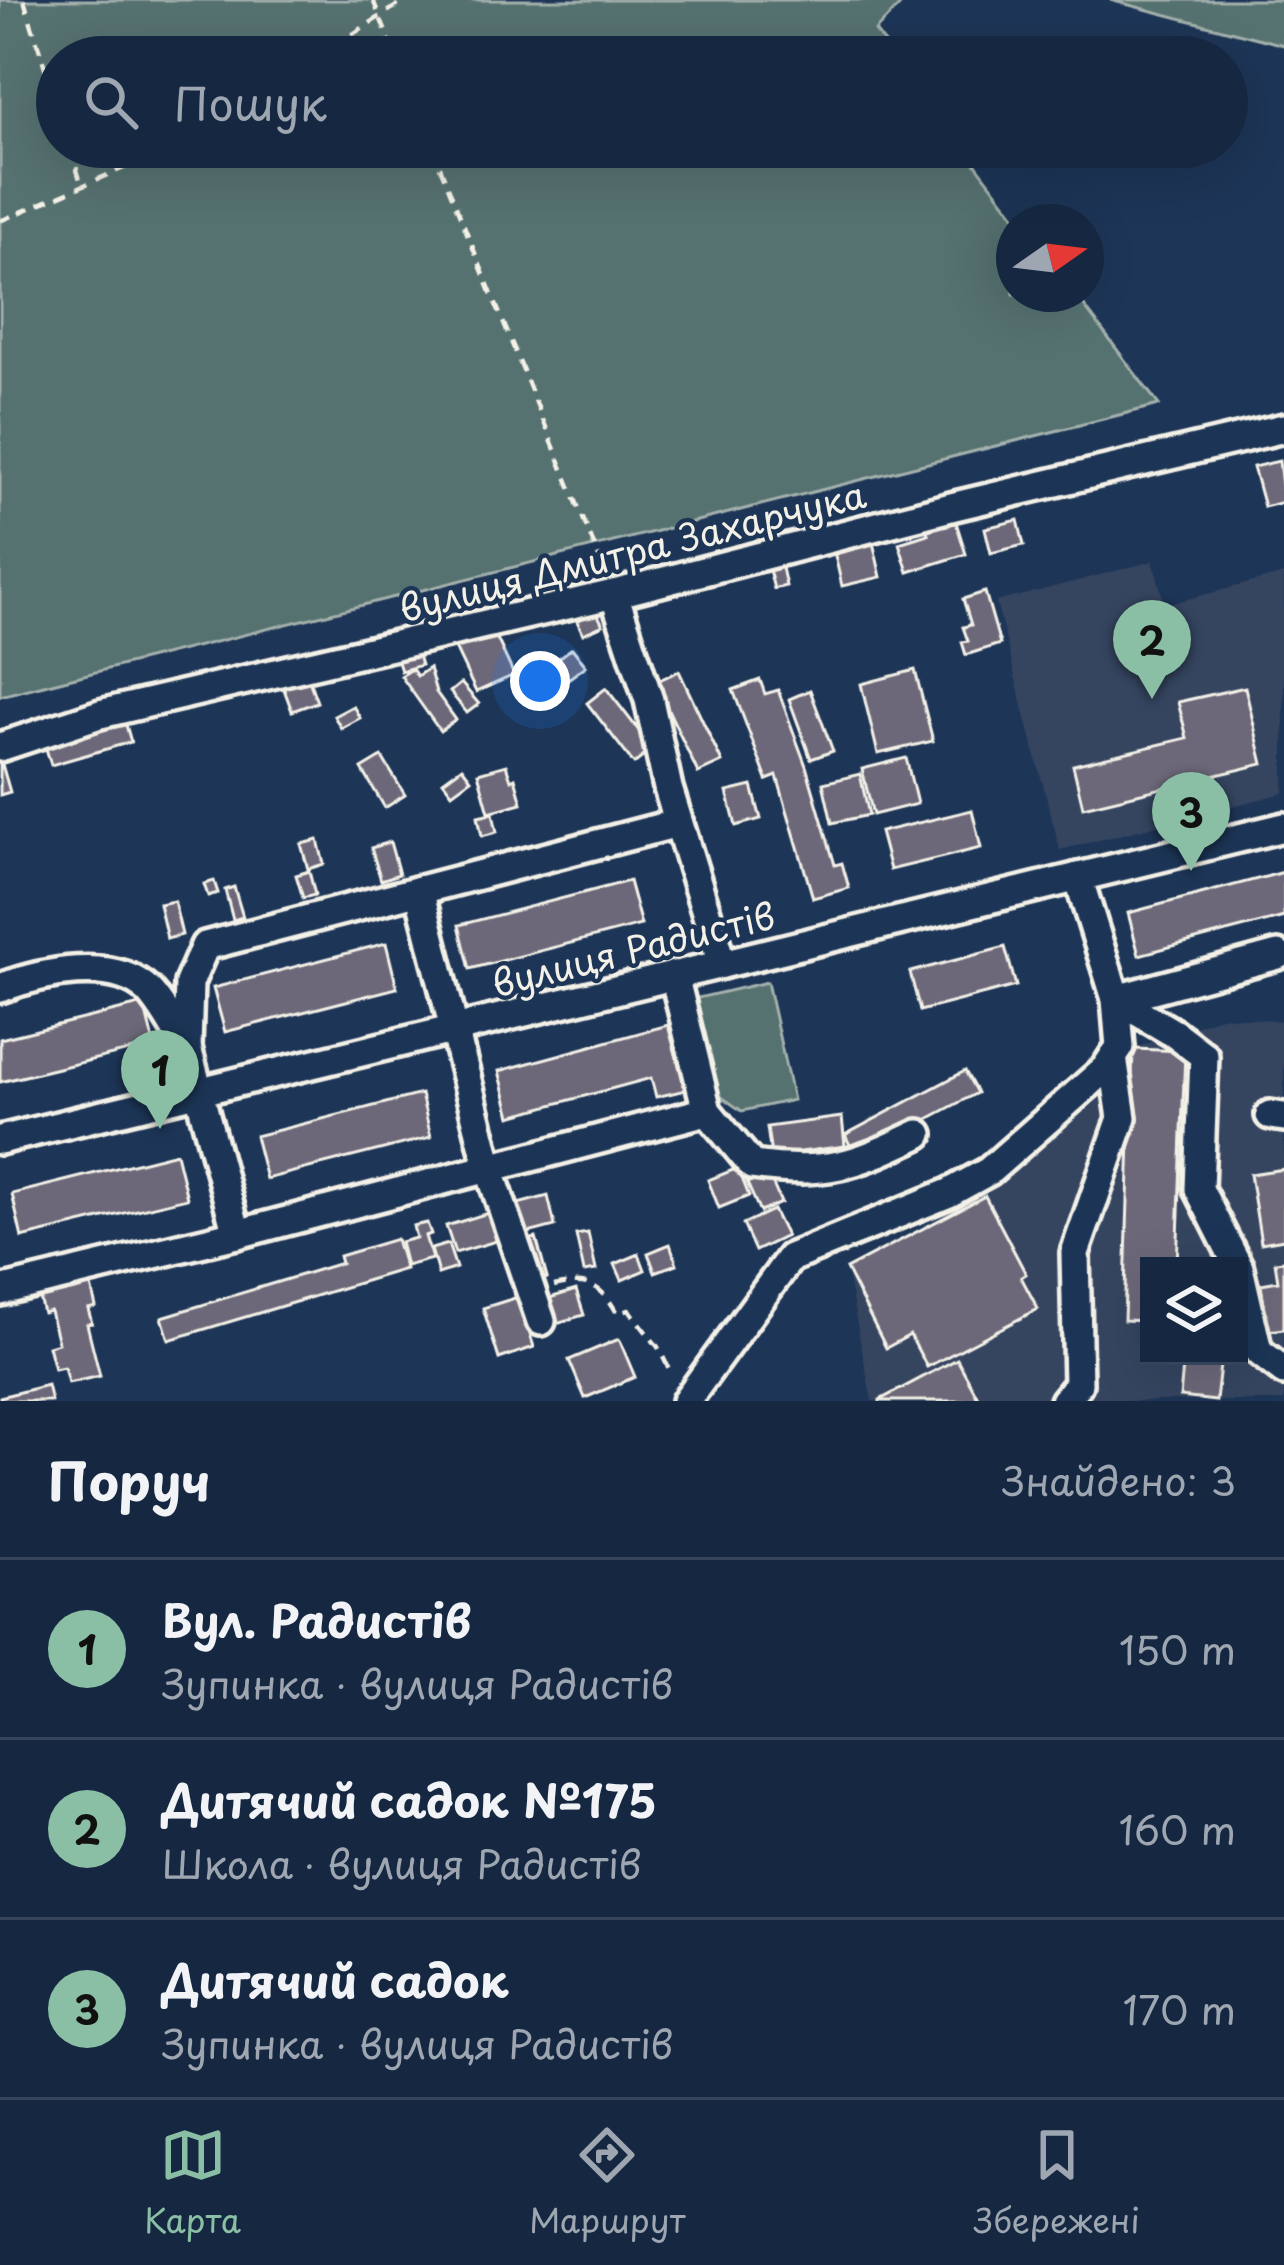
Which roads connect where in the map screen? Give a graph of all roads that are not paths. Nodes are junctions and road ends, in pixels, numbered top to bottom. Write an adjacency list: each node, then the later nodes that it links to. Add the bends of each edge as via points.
1 (1284, 428): 2 (street, вулиця Дмитра Захарчука)
2 (614, 594): 3 (street, вулиця Дмитра Захарчука, via 100,714); 4 (street)
3 (0, 747)
4 (678, 823): 7 (street); 9 (street)
5 (1284, 827): 6 (street, вулиця Радистів)
6 (1078, 877): 9 (street, вулиця Радистів); 12 (street)
7 (419, 890): 13 (street); 14 (street, via 205,946 189,983)
8 (1278, 956): 12 (street)
9 (722, 964): 10 (street, вулиця Радистів)
10 (674, 975): 13 (street, вулиця Радистів); 17 (street)
11 (0, 988): 14 (street, via 32,976 112,971 147,989)
12 (1116, 999): 15 (street, via 1120,1047); 22 (street, via 1204,1056 1199,1189)
13 (453, 1029): 16 (street, вулиця Радистів); 20 (street)
14 (187, 1048): 16 (street)
15 (1113, 1057): 27 (street, via 988,1171 790,1258); 28 (street, via 1122,1118 1075,1252 1078,1384)
16 (198, 1091): 19 (street, вулиця Радистів); 21 (street)
17 (707, 1111): 18 (street, via 752,1166 799,1172 858,1163); 20 (street)
18 (919, 1134)
19 (0, 1140)
20 (489, 1168): 21 (street); 25 (street)
21 (237, 1234): 23 (street)
22 (1233, 1257)
23 (2, 1281)
24 (1248, 1309): 26 (street, via 1258,1351)
25 (541, 1321)
26 (1284, 1371)
27 (681, 1392)
28 (1064, 1401)

